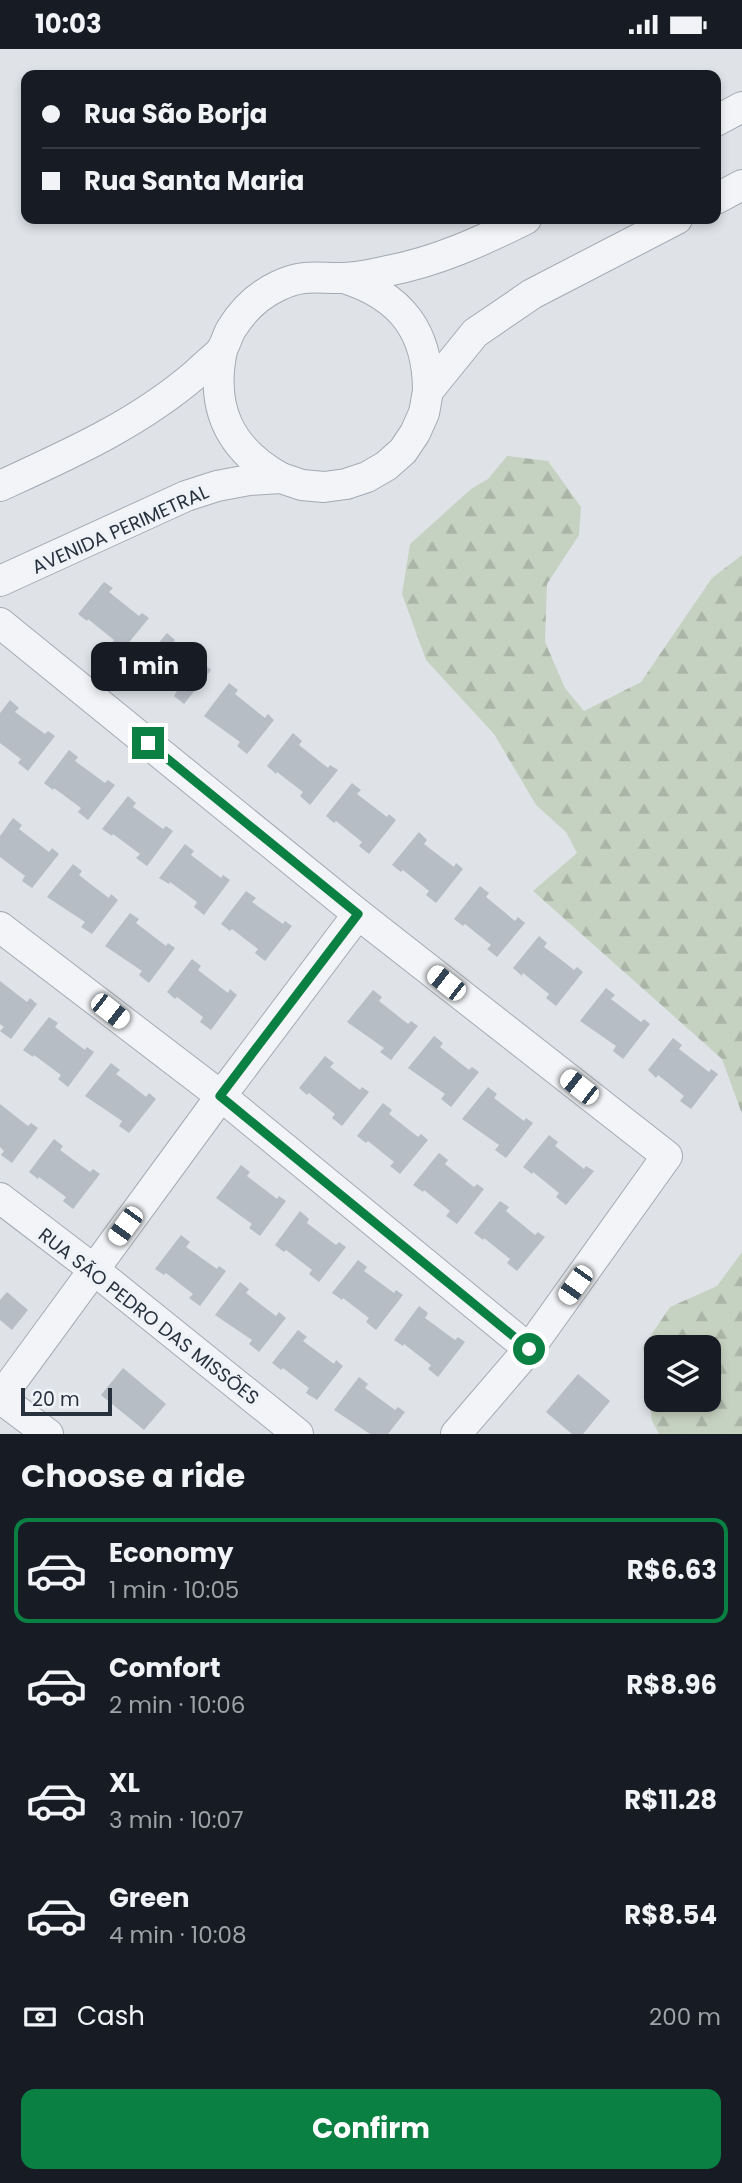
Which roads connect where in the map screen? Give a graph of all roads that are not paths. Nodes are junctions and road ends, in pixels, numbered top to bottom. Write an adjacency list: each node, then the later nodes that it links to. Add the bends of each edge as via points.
1 (742, 107): 2 (street)
2 (721, 118)
3 (742, 185): 4 (street)
4 (721, 196)
5 (515, 224): 7 (street, via 431,260)
6 (667, 224): 9 (street, AVENIDA PERIMETRAL, via 531,293 500,314 475,333)
7 (344, 278): 8 (street, via 300,278 279,285 237,321); 9 (street, via 384,295 414,327 424,347)
8 (222, 350): 10 (street, via 218,393 232,435 245,453); 11 (street, via 132,422)
9 (428, 391): 10 (street, AVENIDA PERIMETRAL, via 424,413 403,451 367,477 324,487)
10 (281, 478): 12 (street, AVENIDA PERIMETRAL, via 217,486 187,496)
11 (0, 486)
12 (0, 581)
13 (0, 623): 14 (street)
14 (358, 914): 16 (street); 19 (street, via 667,1156)
15 (0, 927): 16 (street)
16 (220, 1096): 18 (street); 19 (street)
17 (0, 1198): 18 (street, RUA SÃO PEDRO DAS MISSÕES)
18 (93, 1269): 20 (street); 22 (street, RUA SÃO PEDRO DAS MISSÕES)
19 (529, 1349): 23 (street)
20 (0, 1398): 21 (street)
21 (48, 1434)
22 (298, 1434)
23 (456, 1434)

